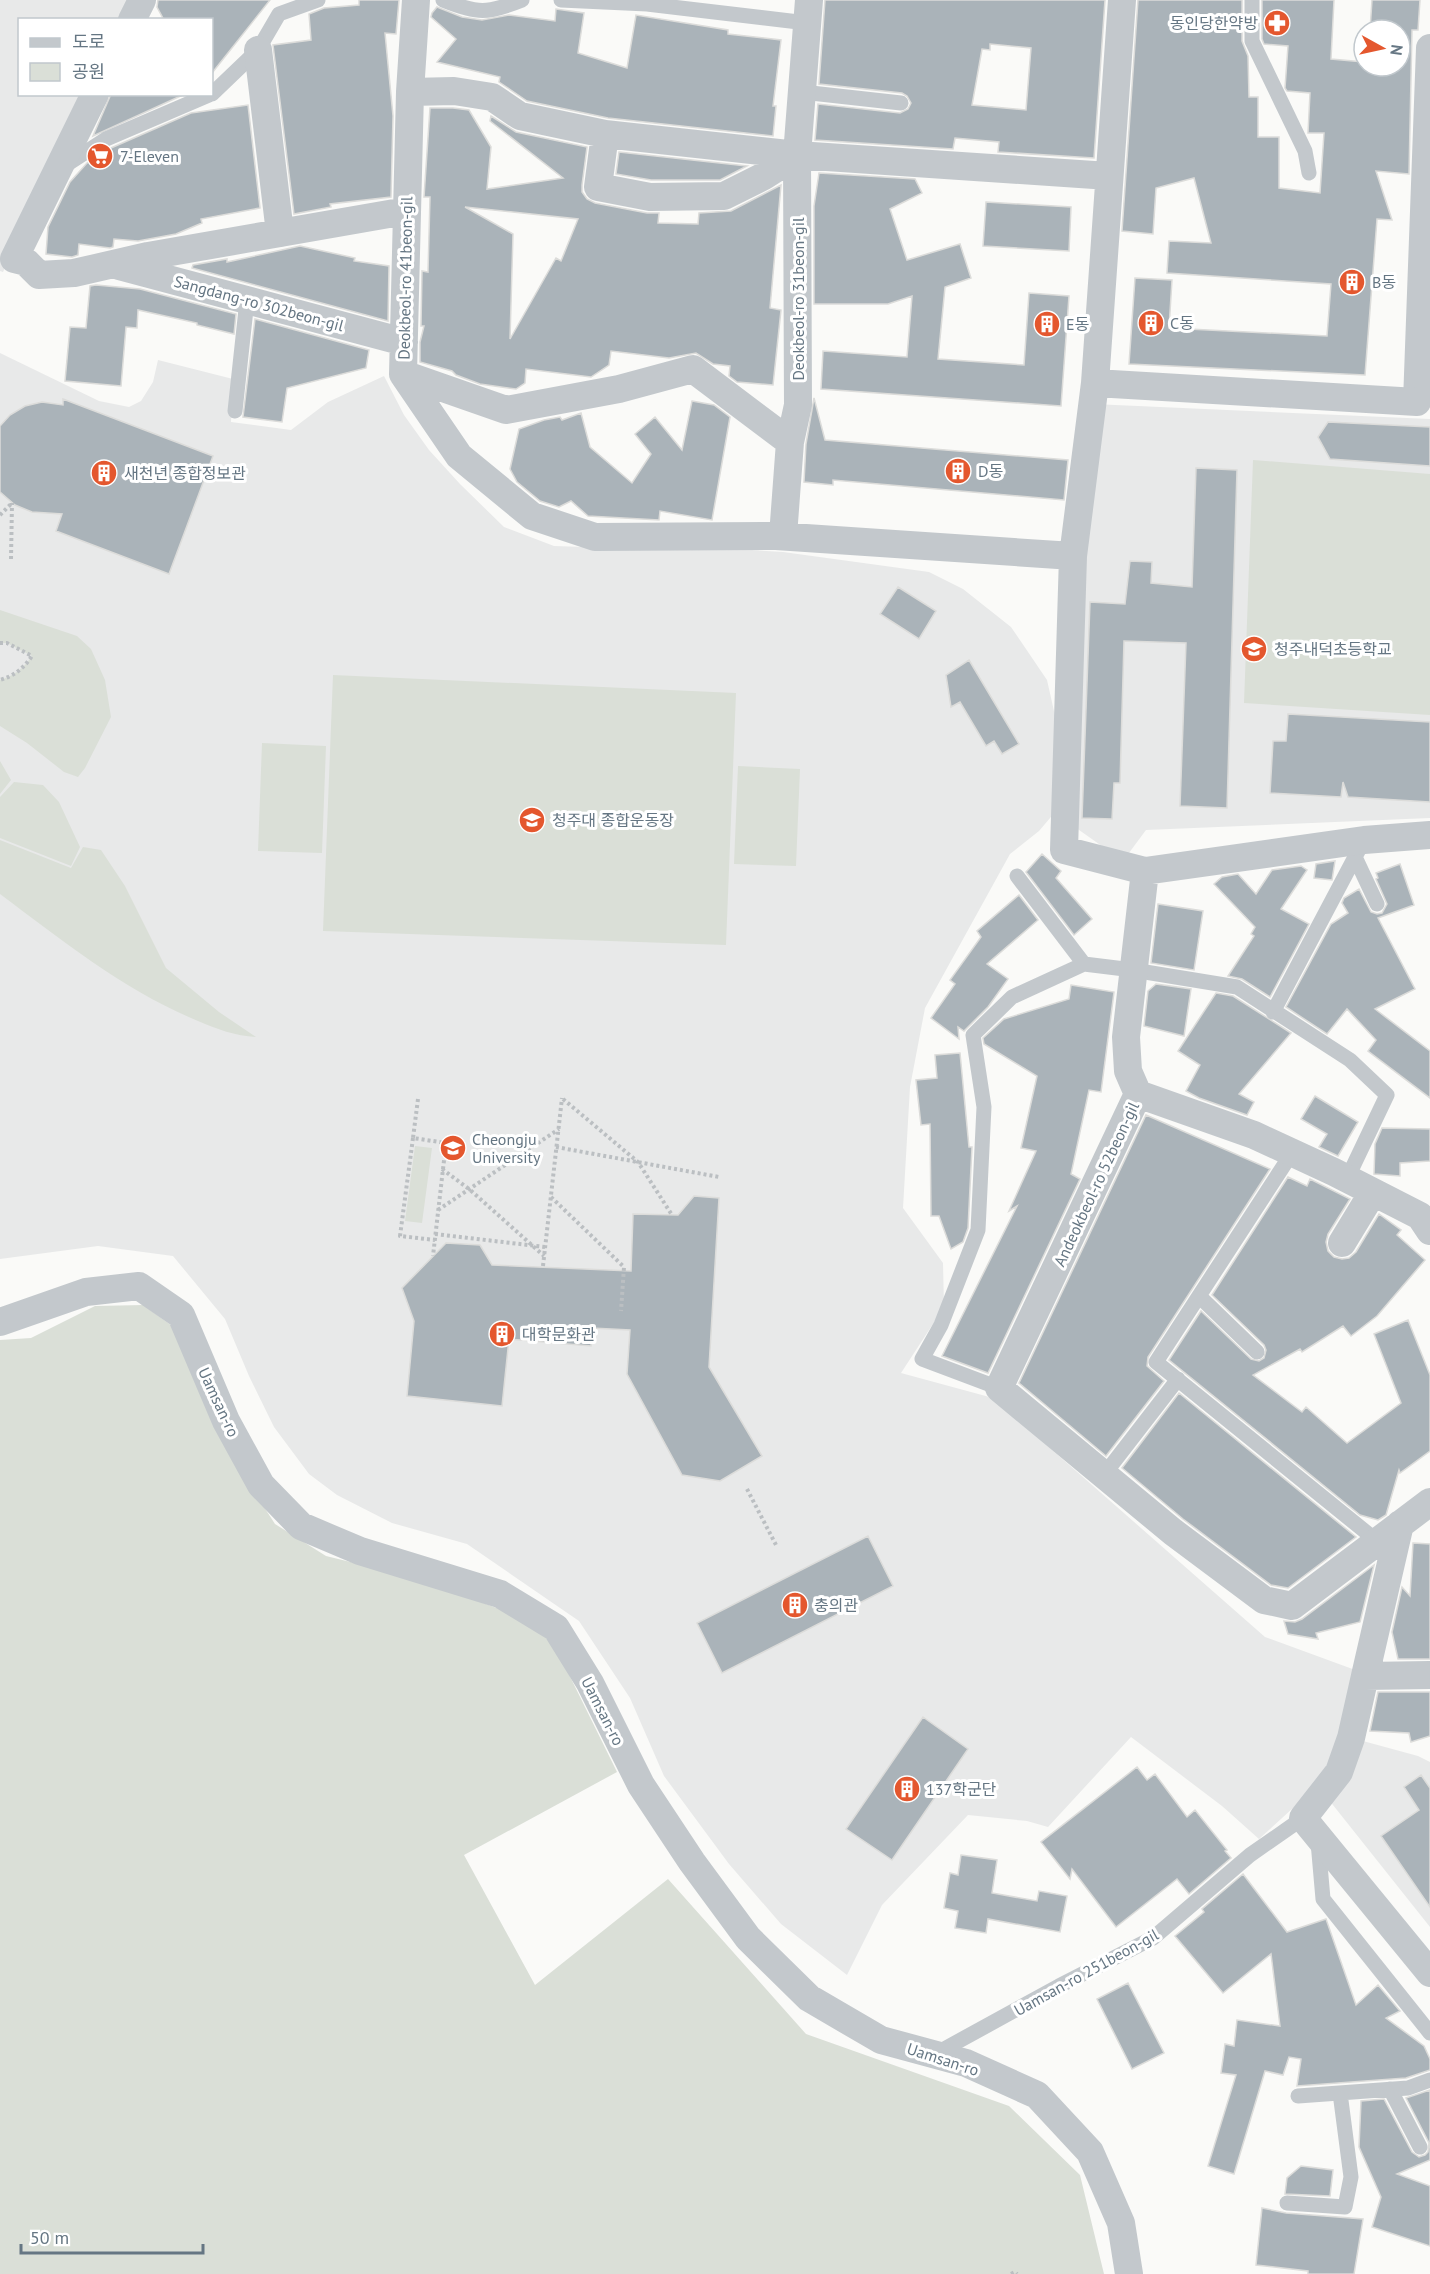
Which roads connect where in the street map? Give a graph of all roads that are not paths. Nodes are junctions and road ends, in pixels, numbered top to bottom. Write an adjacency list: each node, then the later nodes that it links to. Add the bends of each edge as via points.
1 (142, 0): 10 (street)
2 (318, 0): 12 (lane, via 279,14)
3 (416, 0): 14 (street, Deokbeol-ro 41beon-gil)
4 (443, 0): 5 (lane, via 469,10 497,10)
5 (522, 0)
6 (561, 0): 9 (lane, Deokbeol-ro 31beon-gil)
7 (1122, 0): 22 (street)
8 (1252, 0): 21 (lane, via 1252,40 1305,151)
9 (808, 11): 15 (street, Deokbeol-ro 31beon-gil)
10 (133, 18)
11 (1430, 48): 30 (street, via 1417,402)
12 (258, 50): 13 (lane); 25 (street)
13 (213, 92)
14 (410, 92): 19 (street, via 454,91 492,97 520,116); 24 (street, Deokbeol-ro 41beon-gil)
15 (802, 92): 18 (lane); 20 (street, Deokbeol-ro 31beon-gil)
16 (94, 96): 23 (street, Sangdang-ro 302beon-gil)
17 (206, 96): 23 (lane, via 106,139 70,161)
18 (901, 103)
19 (606, 134): 20 (street); 20 (street, via 598,187 650,197 723,196)
20 (798, 155): 22 (street); 32 (street, Deokbeol-ro 31beon-gil, via 798,405)
21 (1309, 172)
22 (1109, 176): 30 (street)
23 (52, 180): 26 (street, Sangdang-ro 302beon-gil, via 14,259 26,261 39,275 74,273)
24 (406, 211): 25 (street, Sangdang-ro 302beon-gil); 28 (street, Deokbeol-ro 41beon-gil)
25 (280, 233): 26 (street, Sangdang-ro 302beon-gil)
26 (114, 264): 27 (street, Sangdang-ro 302beon-gil)
27 (247, 300): 28 (street, Sangdang-ro 302beon-gil); 31 (lane)
28 (404, 342): 29 (street, Deokbeol-ro 41beon-gil)
29 (403, 374): 32 (street, Deokbeol-ro 41beon-gil, via 506,410 619,389 693,369); 33 (street, via 459,456 532,516 595,537)
30 (1095, 383): 34 (street)
31 (235, 411)
32 (790, 442): 33 (street, Deokbeol-ro 31beon-gil)
33 (783, 536): 34 (street)
34 (1073, 556): 37 (street, via 1064,850)
35 (1430, 835): 36 (street)
36 (1359, 848): 37 (street); 39 (lane); 42 (lane)
37 (1145, 871): 41 (street, Andeokbeol-ro 52beon-gil)
38 (1017, 876): 40 (lane)
39 (1377, 904)
40 (1084, 964): 41 (lane); 53 (lane, via 1012,997 973,1035 984,1107 978,1230 941,1325 922,1359)
41 (1133, 970): 42 (lane, via 1237,987); 43 (street, Andeokbeol-ro 52beon-gil, via 1126,1037 1128,1071)
42 (1274, 1012): 45 (lane, via 1350,1060 1387,1095)
43 (1138, 1094): 44 (street, via 1254,1135); 53 (street, Andeokbeol-ro 52beon-gil)
44 (1292, 1153): 45 (street); 49 (lane)
45 (1347, 1179): 46 (street)
46 (1373, 1192): 47 (street); 48 (street)
47 (1427, 1218)
48 (1342, 1243)
49 (1199, 1296): 51 (lane); 52 (lane, via 1156,1362)
50 (0, 1322): 63 (street, Uamsan-ro, via 86,1292 140,1286 180,1315 226,1421 261,1485 302,1526 360,1551 500,1594 556,1629 590,1683 641,1785 748,1938 809,1998 881,2040)
51 (1257, 1352)
52 (1178, 1378): 54 (lane); 57 (lane)
53 (999, 1389): 54 (street)
54 (1103, 1476): 57 (street, via 1264,1600 1292,1606)
55 (1430, 1502): 56 (street)
56 (1400, 1524): 57 (street); 59 (street, Uamsan-ro 251beon-gil)
57 (1377, 1541)
58 (1430, 1675): 59 (street)
59 (1365, 1676): 60 (street, Uamsan-ro 251beon-gil, via 1339,1773)
60 (1311, 1827): 61 (street); 62 (lane, via 1323,1899); 63 (lane, Uamsan-ro 251beon-gil, via 1250,1855 1153,1938)
61 (1430, 1973)
62 (1430, 2033)
63 (934, 2055): 70 (street, Uamsan-ro, via 966,2063 1037,2095 1090,2152 1121,2223)
64 (1430, 2080): 65 (lane)
65 (1390, 2089): 66 (lane); 68 (lane)
66 (1340, 2093): 67 (lane); 69 (lane, via 1351,2177 1345,2207)
67 (1298, 2096)
68 (1420, 2147)
69 (1287, 2203)
70 (1129, 2274)

